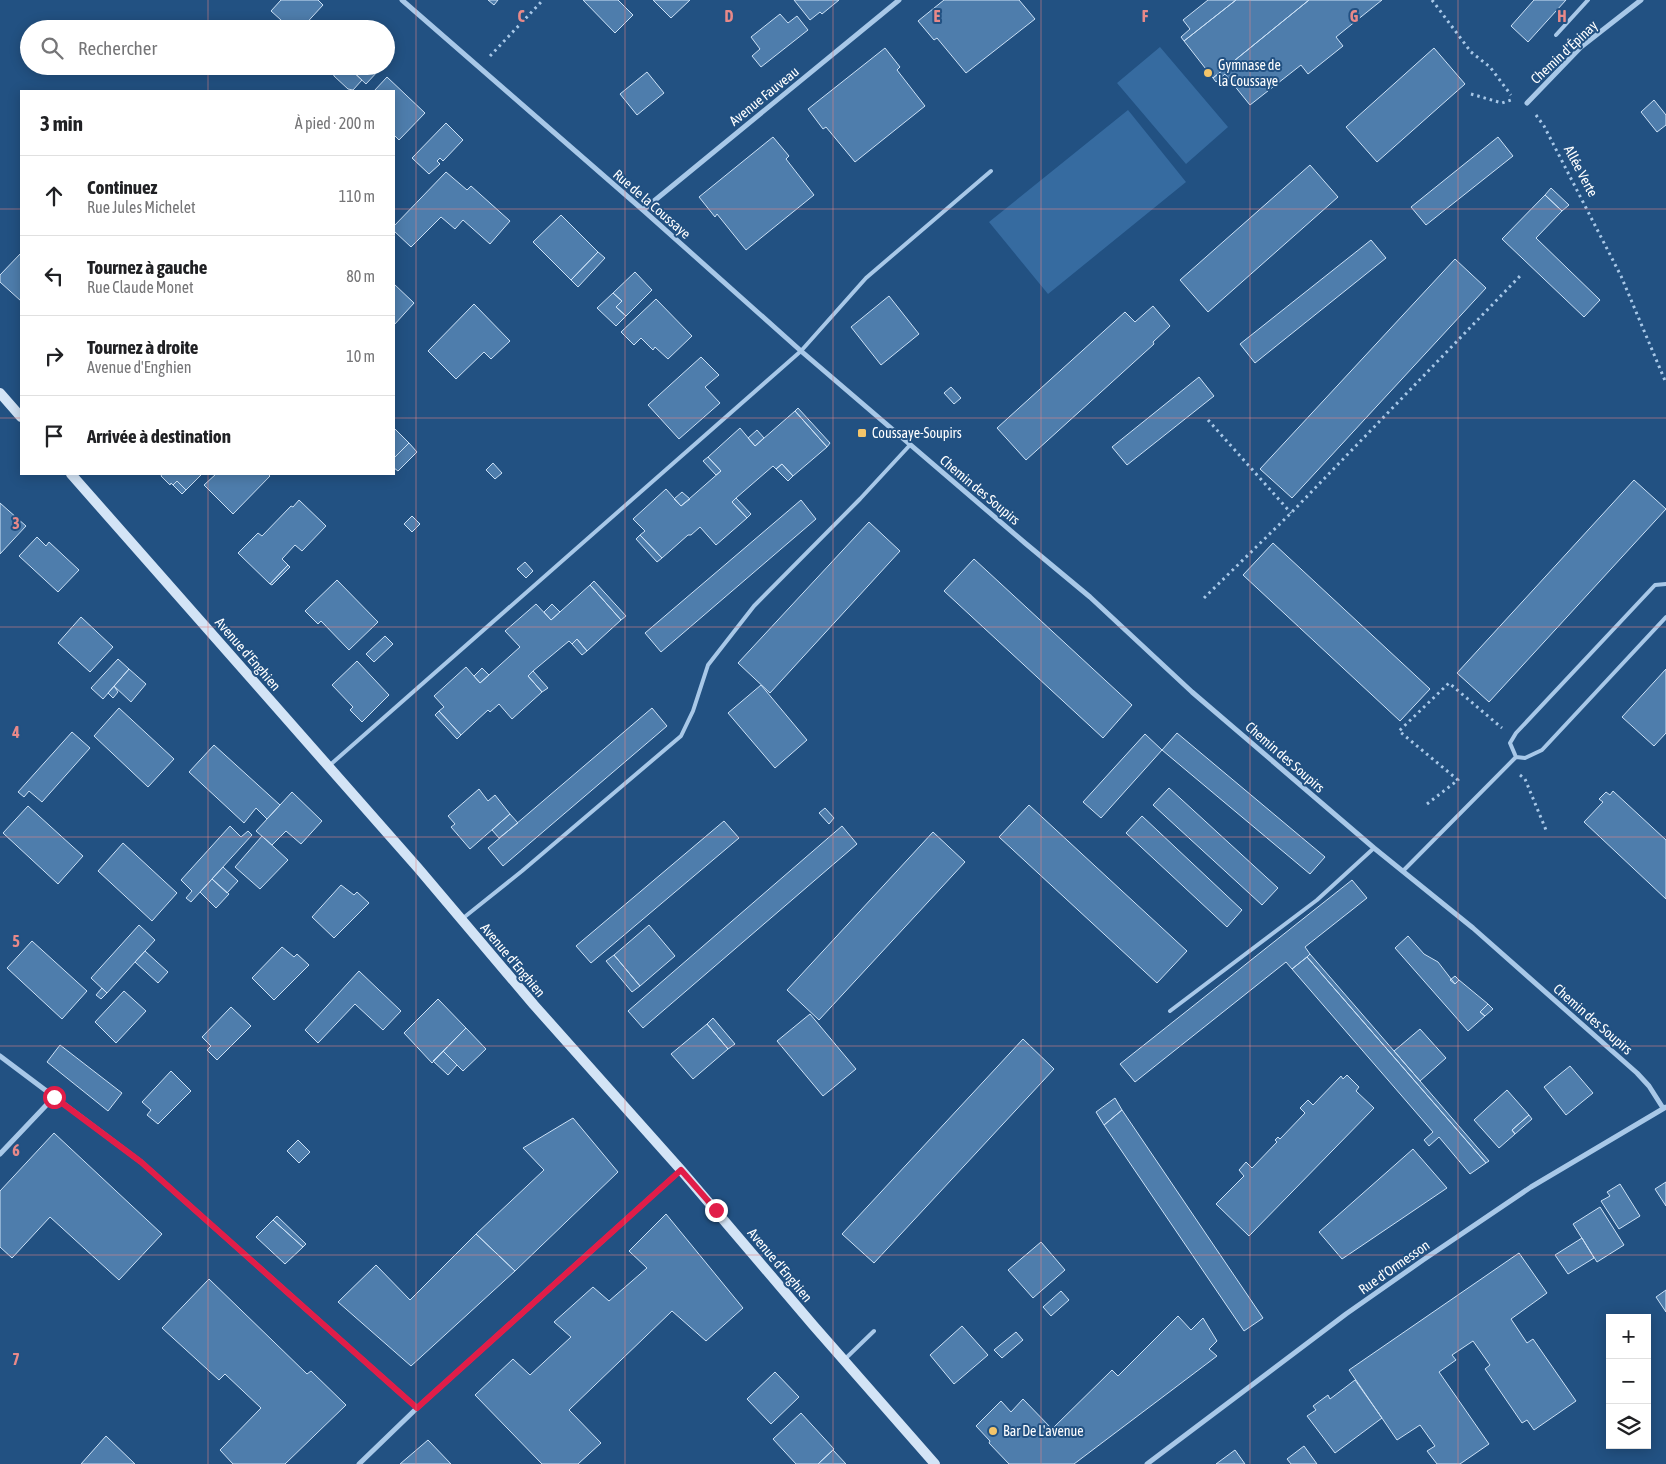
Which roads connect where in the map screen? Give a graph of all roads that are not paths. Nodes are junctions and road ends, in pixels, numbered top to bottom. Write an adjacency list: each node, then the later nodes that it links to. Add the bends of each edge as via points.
1 (402, 0): 8 (street, Rue de la Coussaye)
2 (899, 0): 8 (street, Avenue Fauveau)
3 (1588, 0): 5 (lane)
4 (1641, 0): 6 (street, Chemin d'Épinay, via 1581,48)
5 (1556, 35)
6 (1527, 102)
7 (991, 171): 9 (lane, via 866,278)
8 (643, 210): 9 (street, Rue de la Coussaye)
9 (801, 351): 12 (street, Rue de la Coussaye); 18 (lane)
10 (0, 393): 11 (main road)
11 (20, 416)
12 (887, 426): 13 (street, Chemin des Soupirs)
13 (910, 445): 19 (street, Chemin des Soupirs, via 1090,596 1192,692); 21 (lane, via 754,606 708,666 681,736)
14 (72, 475): 18 (main road, Avenue d'Enghien)
15 (1666, 584): 17 (lane, via 1656,585 1516,733 1510,743)
16 (1666, 617): 17 (lane, via 1542,750 1525,758)
17 (1516, 757): 20 (lane)
18 (328, 767): 21 (main road, Avenue d'Enghien)
19 (1374, 848): 20 (street, Chemin des Soupirs); 22 (lane, via 1317,900)
20 (1404, 871): 25 (street, Chemin des Soupirs, via 1637,1073)
21 (461, 920): 27 (main road, Avenue d'Enghien)
22 (1170, 1011)
23 (0, 1056): 24 (street)
24 (54, 1097): 26 (street); 30 (street, via 141,1162)
25 (1665, 1107): 33 (street, Rue d'Ormesson, via 1531,1187 1424,1260)
26 (0, 1154)
27 (681, 1170): 29 (main road, Avenue d'Enghien); 30 (street)
28 (874, 1331): 29 (lane)
29 (844, 1360): 32 (main road, Avenue d'Enghien)
30 (417, 1408): 31 (street)
31 (358, 1464)
32 (935, 1464)
33 (1147, 1464)

